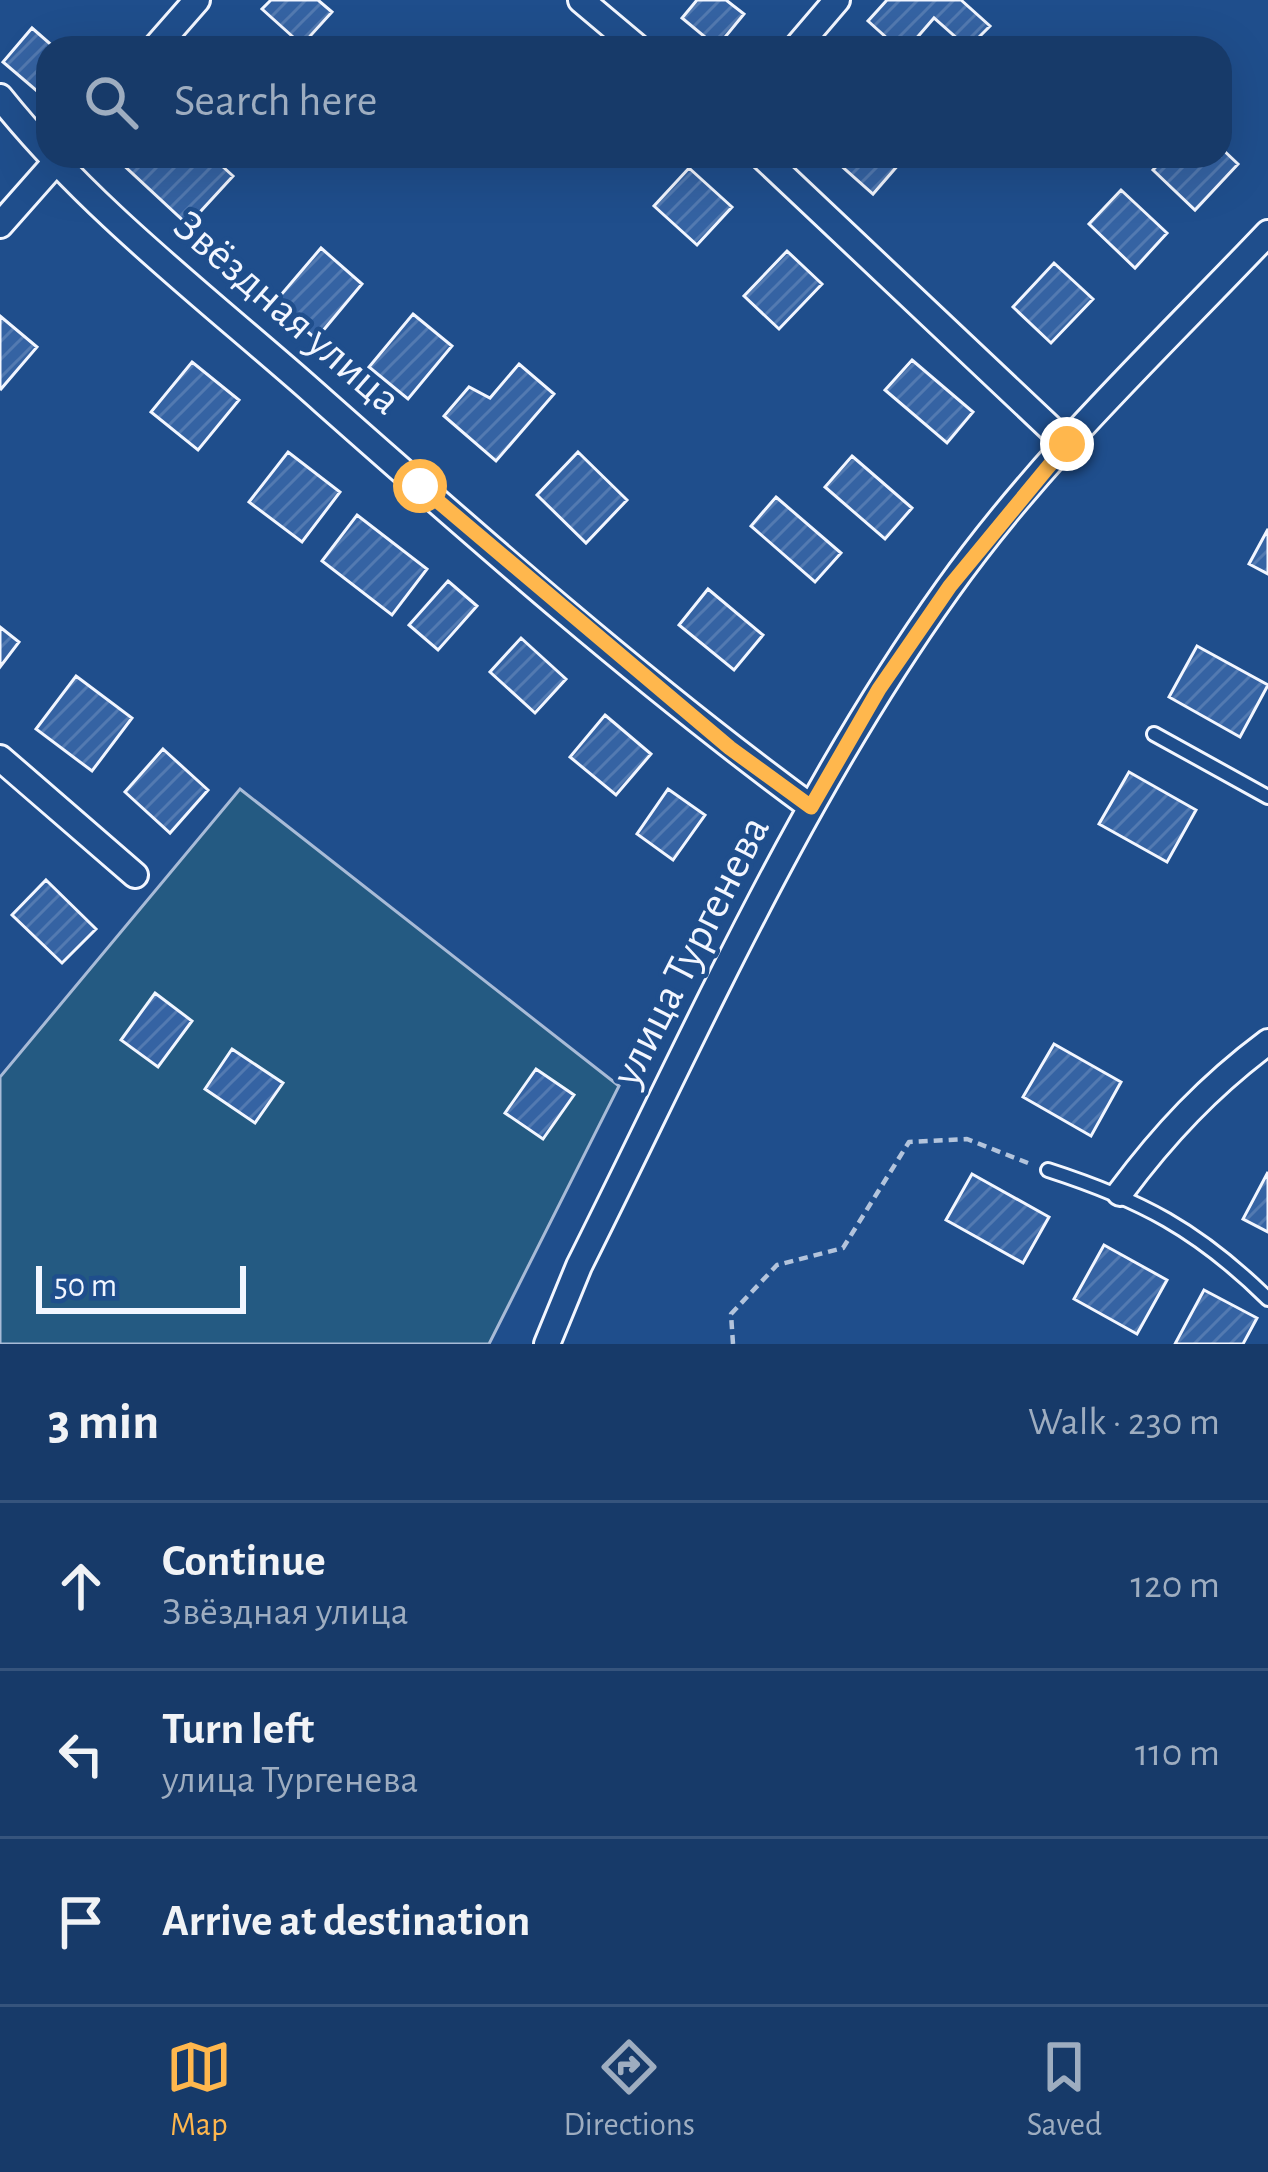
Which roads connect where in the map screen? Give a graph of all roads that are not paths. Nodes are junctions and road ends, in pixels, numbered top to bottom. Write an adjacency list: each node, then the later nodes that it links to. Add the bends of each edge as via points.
1 (197, 0): 4 (street)
2 (580, 0): 5 (street)
3 (837, 0): 6 (street)
4 (166, 36)
5 (624, 36)
6 (806, 36)
7 (0, 97): 8 (street, Звёздная улица)
8 (36, 137)
9 (50, 168): 12 (street)
10 (66, 168): 18 (street, Звёздная улица, via 420,486)
11 (775, 168): 14 (street)
12 (0, 225)
13 (1268, 232): 14 (street, улица Тургенева)
14 (1067, 444): 18 (street, улица Тургенева, via 950,586)
15 (1154, 734): 17 (lane)
16 (0, 758): 19 (street)
17 (1268, 797)
18 (811, 807): 24 (street, улица Тургенева)
19 (135, 875)
20 (1268, 1042): 22 (street, via 1216,1080)
21 (1048, 1170): 22 (lane)
22 (1120, 1193): 23 (lane, via 1216,1248)
23 (1268, 1299)
24 (547, 1344)

